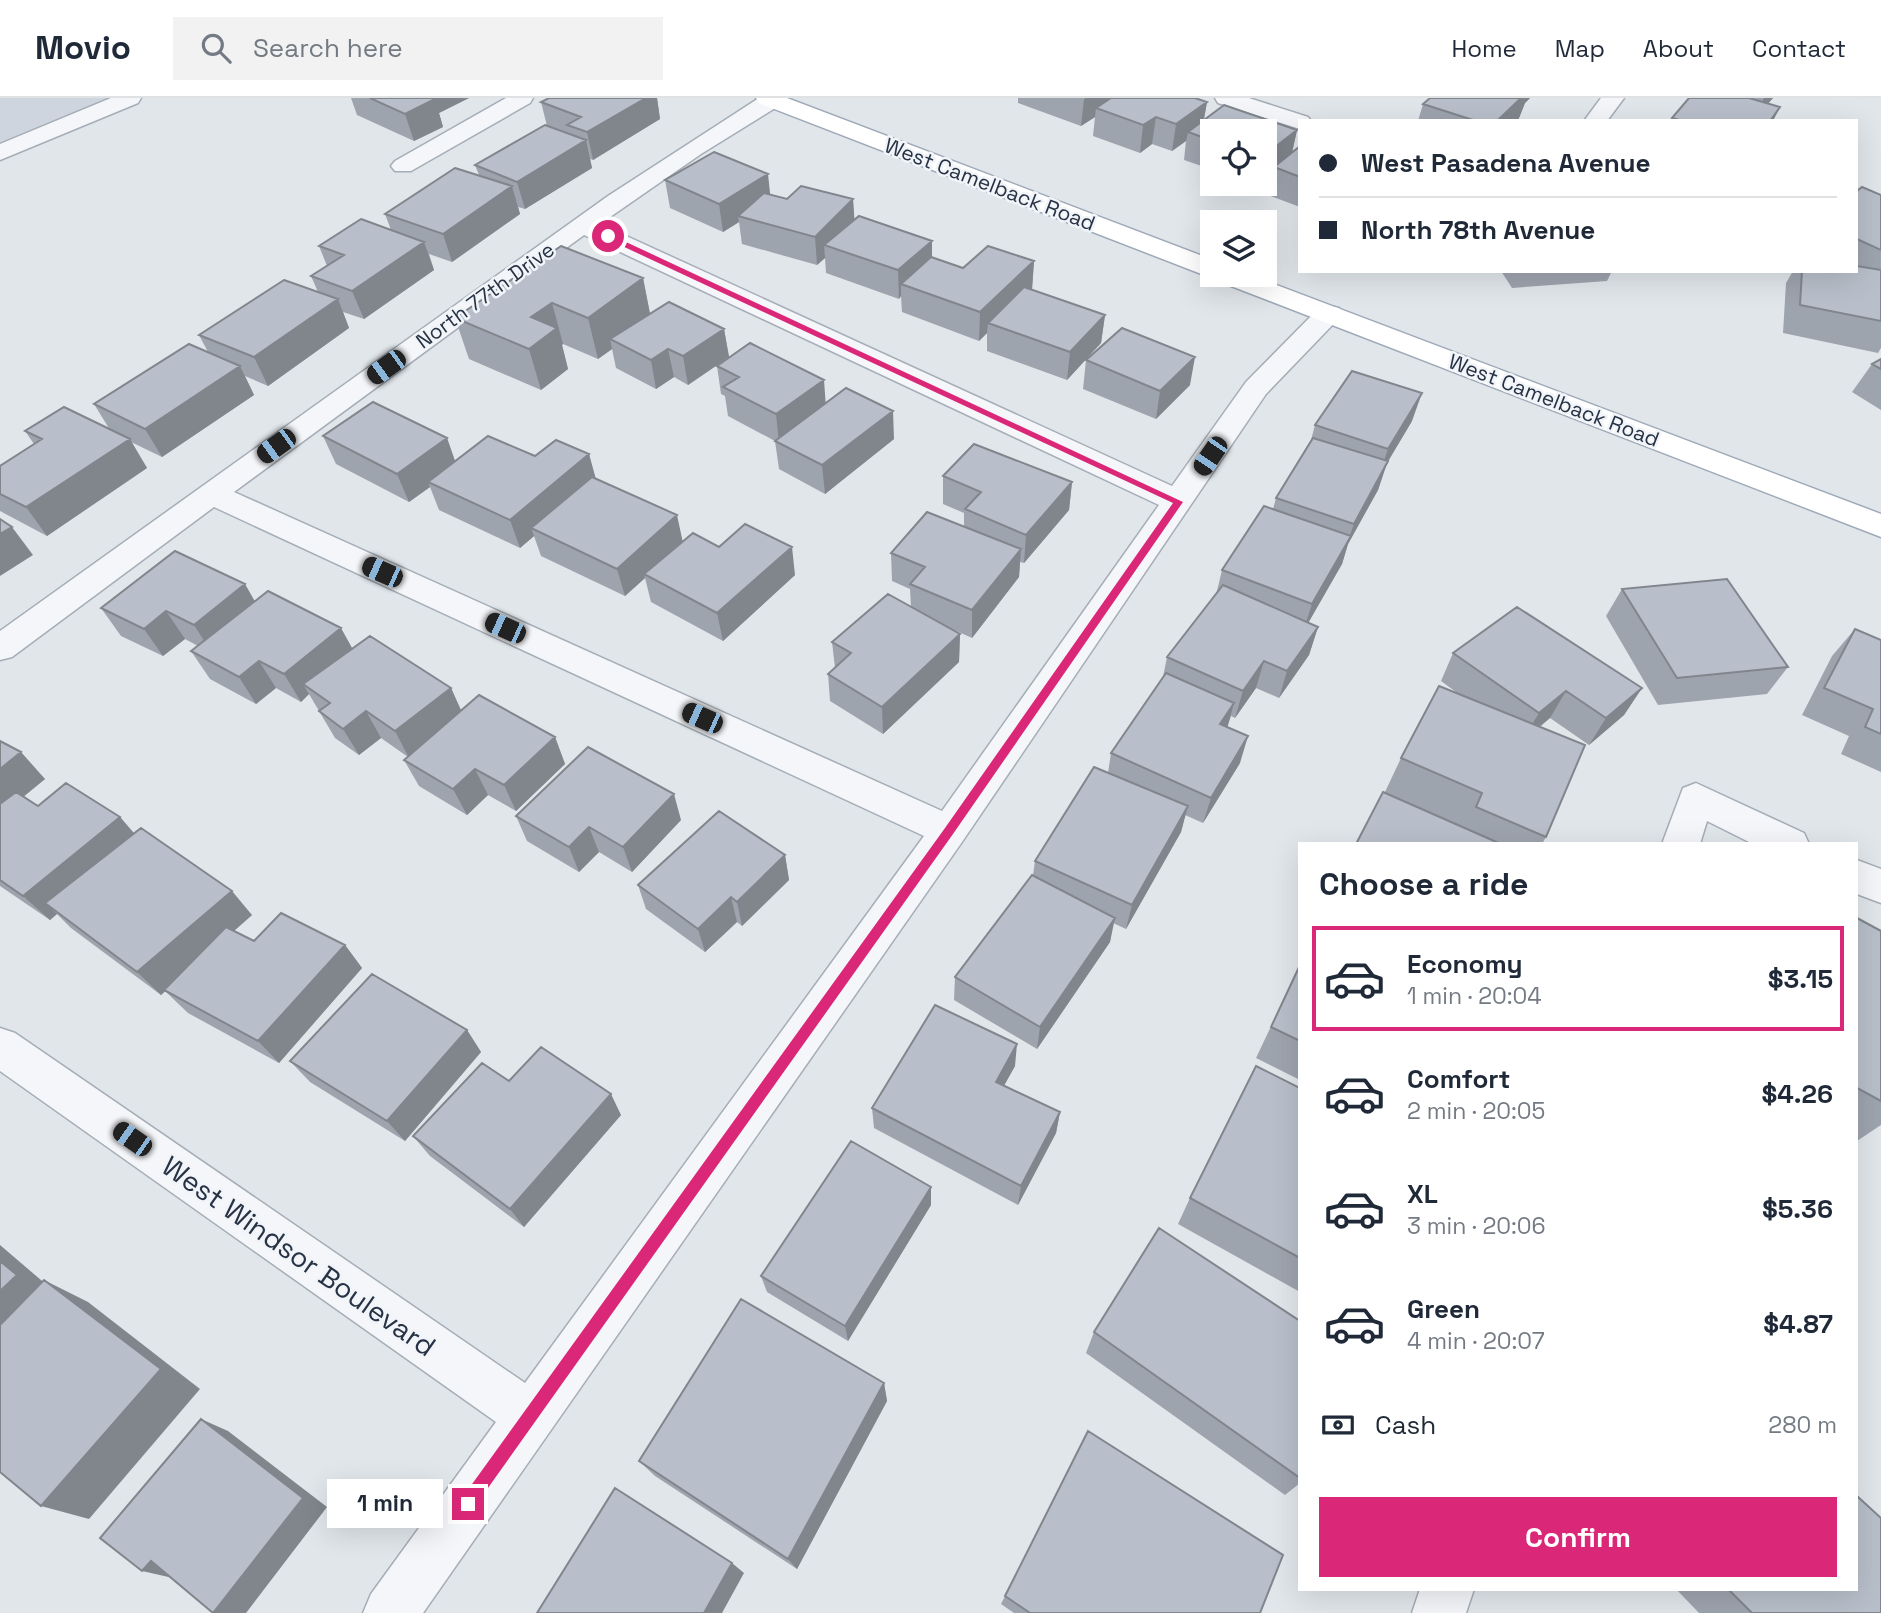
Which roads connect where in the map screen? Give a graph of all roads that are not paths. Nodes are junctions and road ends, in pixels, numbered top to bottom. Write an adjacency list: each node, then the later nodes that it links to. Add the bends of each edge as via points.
1 (130, 98): 8 (street)
2 (522, 98): 9 (street)
3 (1226, 98): 7 (street)
4 (1613, 98): 6 (street)
5 (769, 99): 10 (street, North 77th Drive); 11 (main road, West Camelback Road)
6 (1597, 119)
7 (1298, 121)
8 (0, 153)
9 (403, 166)
10 (583, 225): 14 (street, North 77th Drive); 15 (street)
11 (1200, 264)
12 (1258, 287): 13 (main road, West Camelback Road)
13 (1329, 314): 15 (street, via 1256,388); 16 (main road, West Camelback Road)
14 (210, 493): 17 (street, North 77th Drive); 18 (street)
15 (1179, 502): 18 (street)
16 (1881, 526)
17 (0, 648)
18 (949, 831): 24 (street)
19 (1682, 842): 20 (street, via 1696,798)
20 (1786, 842)
21 (1858, 876): 22 (street)
22 (1881, 887)
23 (0, 1047): 24 (street, West Windsor Boulevard)
24 (530, 1416): 26 (street)
25 (1446, 1591): 27 (street)
26 (390, 1613)
27 (1439, 1613)

